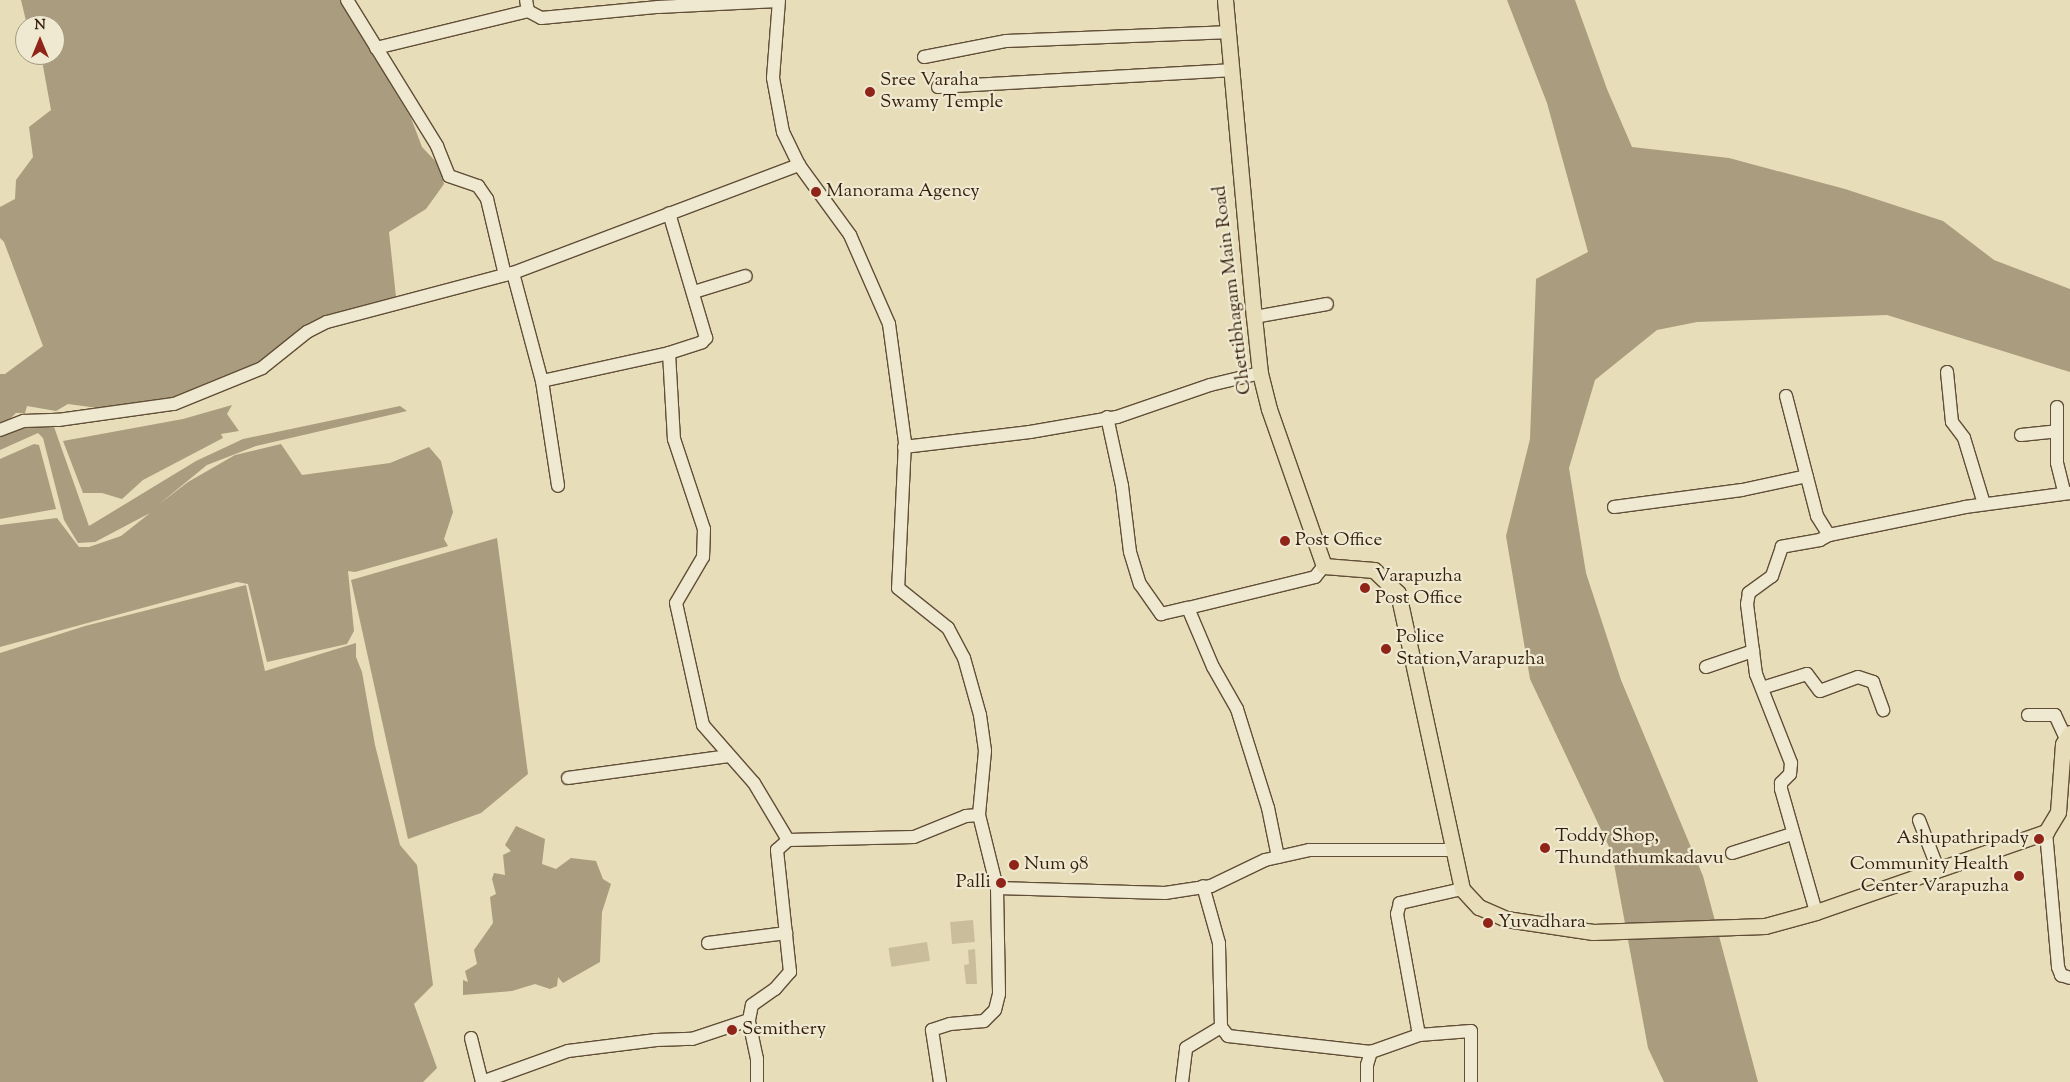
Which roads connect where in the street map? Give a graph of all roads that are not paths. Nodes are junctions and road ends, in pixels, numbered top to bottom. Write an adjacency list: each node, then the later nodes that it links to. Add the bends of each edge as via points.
1 (347, 0): 6 (street)
2 (1225, 0): 5 (main road, Chettibhagam Main Road)
3 (778, 1): 4 (street, via 658,7 541,18); 10 (street, via 773,78 783,132)
4 (527, 5): 6 (street)
5 (1226, 32): 7 (street, via 1006,41); 8 (main road, Chettibhagam Main Road)
6 (376, 48): 12 (street, via 437,146 450,176 478,186 487,199)
7 (924, 57)
8 (1230, 70): 9 (street); 16 (main road, Chettibhagam Main Road)
9 (938, 87)
10 (799, 166): 11 (street); 27 (street, via 850,235 890,324)
11 (669, 213): 12 (street); 14 (street)
12 (509, 274): 20 (street); 24 (street, via 327,322 307,332 262,368 174,404 58,420 24,421)
13 (746, 276): 14 (street)
14 (694, 292): 17 (street, via 706,338)
15 (1327, 304): 16 (street)
16 (1254, 317): 19 (main road, Chettibhagam Main Road)
17 (669, 353): 20 (street); 42 (street, via 674,439 704,529 703,557 676,603 702,724)
18 (1947, 372): 31 (street, via 1952,422 1964,438)
19 (1260, 374): 23 (street); 34 (main road, Chettibhagam Main Road)
20 (542, 381): 29 (street)
21 (1786, 396): 28 (street)
22 (2057, 407): 25 (street)
23 (1107, 418): 27 (street, via 1030,432); 35 (street, via 1122,486 1130,552 1140,584 1161,614)
24 (0, 430)
25 (2057, 431): 26 (street); 30 (street, via 2057,463)
26 (2021, 436)
27 (904, 447): 44 (street, via 904,511 898,588 948,628 964,658 980,715 985,750)
28 (1807, 476): 32 (street, via 1742,490); 33 (street, via 1817,516)
29 (558, 486)
30 (2067, 493): 31 (street)
31 (1984, 504): 33 (street)
32 (1614, 507)
33 (1829, 534): 36 (street, via 1820,540 1782,547 1772,576 1749,593 1747,604)
34 (1324, 566): 35 (street, via 1315,577); 49 (main road, via 1374,570 1398,593 1452,832)
35 (1188, 608): 51 (street, via 1213,667 1237,709 1268,808)
36 (1753, 651): 37 (street); 38 (street)
37 (1706, 667)
38 (1762, 688): 39 (street, via 1807,674 1820,691 1858,677 1873,682); 47 (street, via 1791,763 1790,774 1781,782 1781,789)
39 (1883, 710)
40 (2028, 716): 41 (street, via 2054,715)
41 (2068, 735): 46 (main road, via 2058,812)
42 (729, 756): 43 (street); 48 (street, via 754,783)
43 (568, 778)
44 (979, 815): 48 (street, via 966,816 914,837); 54 (street)
45 (1919, 820): 52 (street)
46 (2046, 832): 52 (main road); 59 (street, via 2058,967 2061,975)
47 (1792, 834): 50 (street); 56 (street)
48 (788, 840): 57 (street, via 777,850)
49 (1453, 850): 51 (street, via 1308,850); 55 (main road)
50 (1732, 852)
51 (1278, 857): 53 (street, via 1211,886)
52 (1938, 869): 56 (main road)
53 (1203, 886): 54 (street, via 1165,893); 61 (street, via 1219,943)
54 (997, 888): 67 (street, via 998,994 995,1010 984,1022 950,1024 932,1030)
55 (1462, 889): 56 (main road, via 1479,907 1506,919 1593,932 1766,926); 62 (street, via 1400,903 1397,914 1405,968)
56 (1816, 912)
57 (786, 933): 58 (street); 60 (street, via 790,972 775,989 752,1005)
58 (708, 943)
59 (2070, 978)
60 (749, 1020): 65 (street, via 692,1039 568,1051); 66 (street, via 757,1059)
61 (1221, 1027): 64 (street, via 1228,1036); 68 (street, via 1186,1048)
62 (1420, 1035): 64 (street); 70 (street, via 1471,1031)
63 (471, 1038): 65 (street)
64 (1371, 1052): 69 (street)
65 (482, 1082)
66 (757, 1082)
67 (940, 1082)
68 (1182, 1082)
69 (1367, 1082)
70 (1471, 1082)

